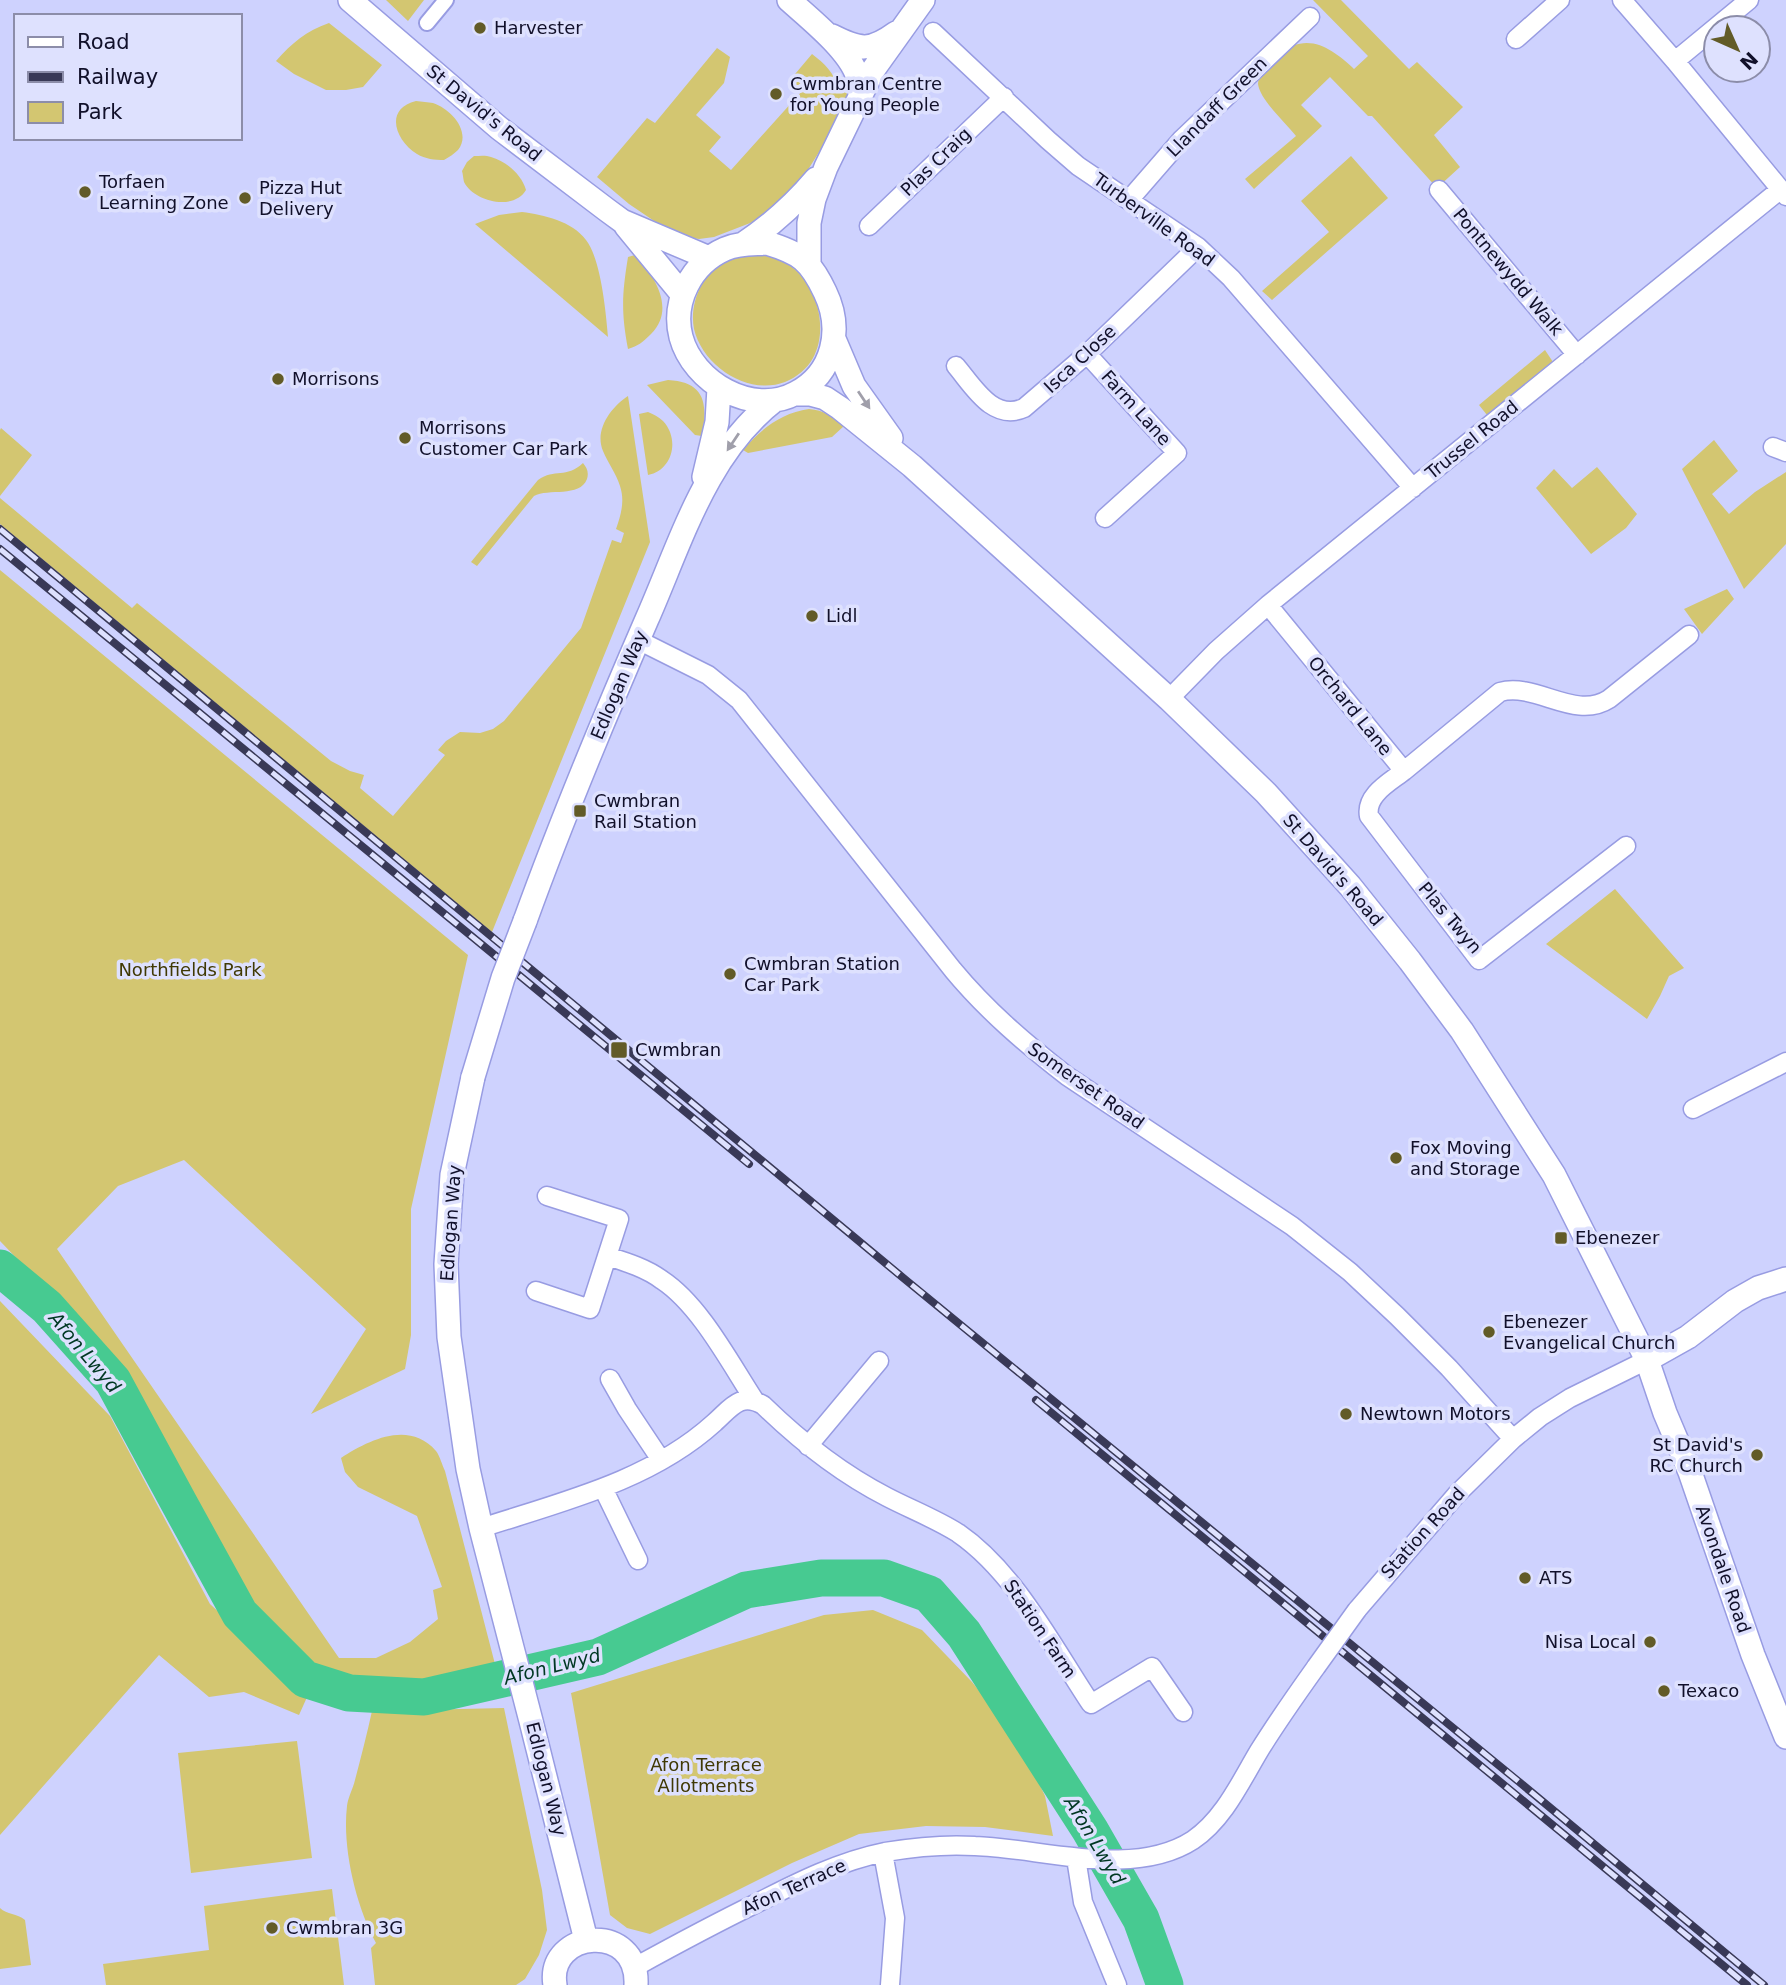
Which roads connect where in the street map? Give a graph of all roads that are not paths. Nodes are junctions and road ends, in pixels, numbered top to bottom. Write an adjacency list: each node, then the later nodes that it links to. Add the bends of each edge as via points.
1 (349, 0): 21 (street, St David's Road, via 499,128)
2 (446, 0): 9 (street)
3 (789, 0): 12 (street)
4 (923, 0): 10 (street)
5 (1560, 0): 13 (street)
6 (1622, 0): 14 (street)
7 (1749, 0): 14 (street)
8 (1310, 17): 20 (street, Llandaff Green, via 1182,139)
9 (427, 23)
10 (902, 29): 12 (street, via 878,45 863,48); 15 (street)
11 (933, 32): 16 (street, Turberville Road)
12 (827, 33): 15 (street, via 852,65)
13 (1516, 39)
14 (1675, 61): 19 (street)
15 (860, 97): 17 (street)
16 (1004, 97): 20 (street, Turberville Road, via 1063,153); 22 (street, Plas Craig)
17 (826, 167): 23 (street, via 792,208); 26 (street, via 809,223)
18 (1440, 190): 30 (street, Pontnewydd Walk)
19 (1784, 192): 30 (street, Trussel Road)
20 (1129, 200): 24 (street, Turberville Road)
21 (622, 220): 25 (street, St David's Road); 27 (street, St David's Road)
22 (869, 226)
23 (743, 244): 25 (street); 26 (street, via 778,246)
24 (1198, 247): 29 (street, Isca Close); 35 (street, Turberville Road, via 1231,278)
25 (709, 258): 27 (street)
26 (808, 262): 28 (street, St David's Road, via 831,304)
27 (682, 293): 32 (street, St David's Road, via 677,316 688,355)
28 (834, 339): 33 (street, St David's Road, via 819,374); 34 (street, St David's Road, one-way to 34, via 854,386)
29 (1087, 354): 31 (street, Isca Close, via 1035,400 1011,412 992,406); 37 (street, Farm Lane, via 1177,453)
30 (1577, 355): 35 (street, Trussel Road)
31 (956, 366)
32 (719, 388): 33 (street, St David's Road, via 758,400); 36 (street, Edlogan Way, via 717,422)
33 (785, 397): 34 (street, St David's Road, via 810,394 825,398); 36 (street, Edlogan Way, one-way to 36, via 758,413 740,432)
34 (912, 466): 41 (street, St David's Road)
35 (1413, 488): 38 (street, Trussel Road)
36 (701, 494): 40 (street, Edlogan Way)
37 (1105, 517)
38 (1268, 605): 41 (street, Trussel Road); 42 (street, Orchard Lane)
39 (1689, 635): 42 (street, Orchard Lane, via 1596,706 1515,690 1500,692)
40 (638, 640): 54 (street, Somerset Road, via 708,675 739,700 965,985 1031,1049 1293,1226 1350,1272 1449,1368); 58 (street, Edlogan Way, bridge, via 503,978 472,1077 452,1175 446,1264 449,1338)
41 (1169, 699): 50 (street, St David's Road, via 1266,793 1350,886 1462,1031 1554,1175)
42 (1404, 771): 43 (street, Plas Twyn, via 1374,796 1369,816 1479,960)
43 (1626, 846)
44 (1786, 1062): 45 (street)
45 (1693, 1110)
46 (547, 1196): 47 (street, via 620,1219)
47 (607, 1256): 49 (street, via 590,1309); 53 (street, Station Farm, via 664,1280 687,1301)
48 (1786, 1279): 50 (street, Station Road, via 1735,1301 1688,1337)
49 (536, 1291)
50 (1647, 1360): 54 (street, Station Road, via 1570,1398); 61 (street, Avondale Road)
51 (879, 1361): 55 (street)
52 (610, 1379): 56 (street)
53 (755, 1401): 55 (street, Station Farm); 56 (street, via 733,1406 698,1437)
54 (1513, 1439): 64 (street, Station Road, bridge, via 1455,1495 1357,1610 1209,1826 1182,1846)
55 (808, 1446): 60 (street, Station Farm, via 845,1473 959,1534 994,1564 1022,1598 1091,1704 1152,1667)
56 (661, 1460): 57 (street)
57 (603, 1488): 58 (street); 59 (street)
58 (481, 1528): 65 (street, Edlogan Way)
59 (638, 1560)
60 (1183, 1712)
61 (1786, 1737)
62 (883, 1853): 63 (street, Afon Terrace, via 928,1846 976,1846); 66 (street, Afon Terrace, via 793,1885); 68 (street, via 895,1917)
63 (1084, 1858): 64 (street, Afon Terrace); 69 (street, via 1083,1902)
64 (1132, 1858)
65 (586, 1940): 66 (street, via 615,1944 627,1953); 67 (street, via 570,1948 558,1962)
66 (636, 1976)
67 (555, 1985)
68 (890, 1985)
69 (1117, 1985)

